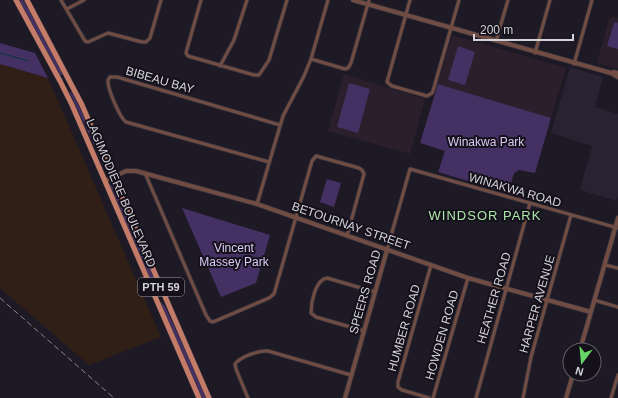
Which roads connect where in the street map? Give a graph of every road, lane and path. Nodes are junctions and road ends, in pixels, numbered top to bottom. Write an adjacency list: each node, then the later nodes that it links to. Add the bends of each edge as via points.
1 (16, 0): 33 (main road, LAGIMODIERE BOULEVARD / PTH 59, via 60,81)
2 (27, 0): 32 (main road, LAGIMODIERE BOULEVARD / PTH 59, via 73,86)
3 (61, 0): 17 (street)
4 (84, 0): 17 (street)
5 (160, 0): 17 (street, via 150,38 146,42 108,33 85,41)
6 (201, 0): 24 (street, via 186,53 191,58)
7 (247, 0): 24 (street, via 234,40)
8 (287, 0): 24 (street, via 269,60 259,75)
9 (328, 0): 22 (street)
10 (353, 0): 16 (street)
11 (410, 0): 18 (street)
12 (459, 0): 19 (street)
13 (508, 0): 20 (street)
14 (550, 0): 21 (street)
15 (592, 0): 23 (street)
16 (368, 2): 18 (street); 22 (street, via 348,68)
17 (67, 9)
18 (405, 15): 19 (street); 19 (street, via 387,82 389,85 425,96 430,96 433,91)
19 (451, 28): 20 (street)
20 (496, 41): 21 (street)
21 (535, 53): 23 (street)
22 (311, 59): 28 (street)
23 (574, 64): 26 (street)
24 (220, 66)
25 (618, 73): 26 (street)
26 (611, 74): 27 (street)
27 (618, 77)
28 (280, 125): 29 (street); 29 (street, BIBEAU BAY, via 117,77 110,77 108,80 108,88 121,117 126,122)
29 (269, 162): 35 (street)
30 (410, 169): 34 (street, WINAKWA ROAD); 41 (street, SPEERS ROAD)
31 (145, 173): 32 (street, BETOURNAY STREET, via 130,170); 35 (street, BETOURNAY STREET); 37 (street, via 206,315 213,322 274,294)
32 (113, 177): 33 (street, BETOURNAY STREET); 48 (main road, LAGIMODIERE BOULEVARD / PTH 59)
33 (105, 181): 49 (main road, LAGIMODIERE BOULEVARD / PTH 59)
34 (530, 203): 36 (street, WINAKWA ROAD); 46 (street, HEATHER ROAD)
35 (257, 204): 37 (street, BETOURNAY STREET)
36 (571, 215): 39 (street, WINAKWA ROAD); 50 (street, HARPER AVENUE)
37 (295, 218): 40 (street, BETOURNAY STREET); 40 (street, via 313,158 320,156 359,168 364,174)
38 (618, 218): 39 (street)
39 (617, 228): 43 (street)
40 (347, 236): 41 (street, BETOURNAY STREET)
41 (387, 250): 42 (street, BETOURNAY STREET); 47 (street, SPEERS ROAD)
42 (431, 265): 45 (street, BETOURNAY STREET); 63 (street, HUMBER ROAD, via 398,382 398,387 402,390)
43 (605, 265): 44 (street); 51 (street)
44 (618, 268)
45 (468, 278): 46 (street, BETOURNAY STREET); 64 (street, HOWDEN ROAD)
46 (506, 289): 50 (street, BETOURNAY STREET); 65 (street, HEATHER ROAD)
47 (375, 292): 54 (street, SPEERS ROAD); 54 (street, via 322,278 311,307 311,313 316,317)
48 (164, 295): 49 (main road); 60 (main road, LAGIMODIERE BOULEVARD / PTH 59)
49 (156, 298): 59 (main road, LAGIMODIERE BOULEVARD / PTH 59)
50 (547, 300): 53 (street, BETOURNAY STREET); 66 (street, HARPER AVENUE)
51 (594, 300): 52 (street); 53 (street)
52 (618, 307)
53 (591, 312): 55 (street)
54 (364, 331): 56 (street, SPEERS ROAD)
55 (582, 342)
56 (351, 375): 61 (street, via 263,350 235,364); 62 (street, SPEERS ROAD)
57 (618, 375): 68 (street)
58 (571, 382): 67 (street)
59 (199, 398)
60 (209, 398)
61 (248, 398)
62 (345, 398)
63 (429, 398)
64 (433, 398)
65 (476, 398)
66 (523, 398)
67 (566, 398)
68 (611, 398)

